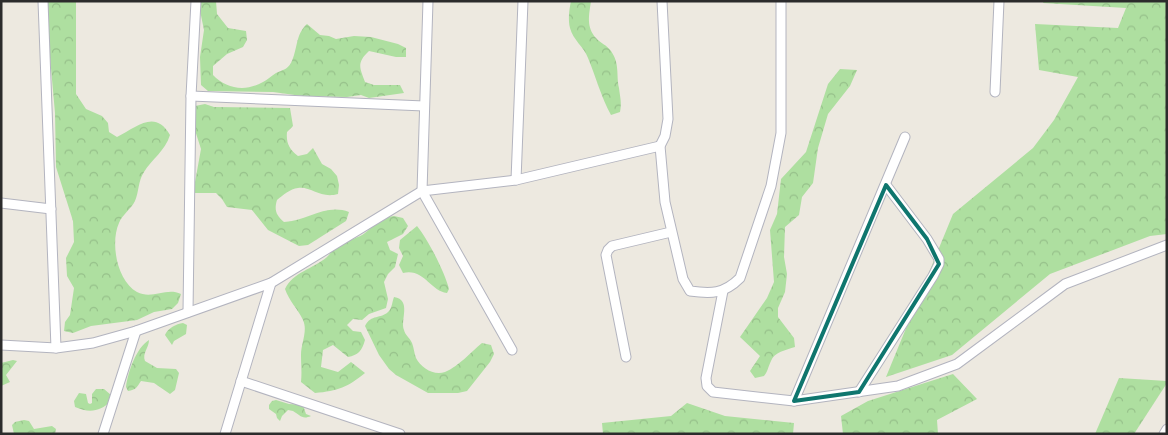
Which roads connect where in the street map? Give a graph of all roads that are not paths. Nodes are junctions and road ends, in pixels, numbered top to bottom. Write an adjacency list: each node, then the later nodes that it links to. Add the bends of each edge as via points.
1 (43, 1): 17 (street)
2 (196, 1): 9 (street)
3 (428, 1): 10 (street)
4 (523, 1): 13 (street)
5 (662, 1): 12 (street, via 668,119)
6 (781, 1): 21 (street, via 780,133 771,186 740,278)
7 (998, 1): 8 (street)
8 (995, 92)
9 (191, 96): 10 (street); 22 (street)
10 (424, 106): 15 (street)
11 (905, 137): 14 (street)
12 (660, 146): 13 (street); 18 (street)
13 (516, 180): 15 (street)
14 (886, 185): 29 (street, via 928,239 939,259 933,276); 30 (street)
15 (422, 191): 20 (street); 26 (street)
16 (1, 203): 17 (street)
17 (51, 209): 25 (street)
18 (671, 232): 21 (street, via 683,279 690,291); 27 (street, via 612,246 606,255)
19 (1167, 245): 29 (street, via 1065,284 956,364 898,386)
20 (271, 282): 22 (street); 28 (street)
21 (723, 291): 30 (street, via 707,386 713,392)
22 (188, 312): 23 (street)
23 (136, 331): 25 (street, via 93,343); 32 (street)
24 (1, 345): 25 (street)
25 (56, 348)
26 (512, 350)
27 (626, 356)
28 (241, 381): 33 (street); 34 (street)
29 (859, 392): 30 (street)
30 (794, 400)
31 (1167, 429): 35 (street)
32 (103, 434)
33 (225, 434)
34 (400, 434)
35 (1164, 434)

